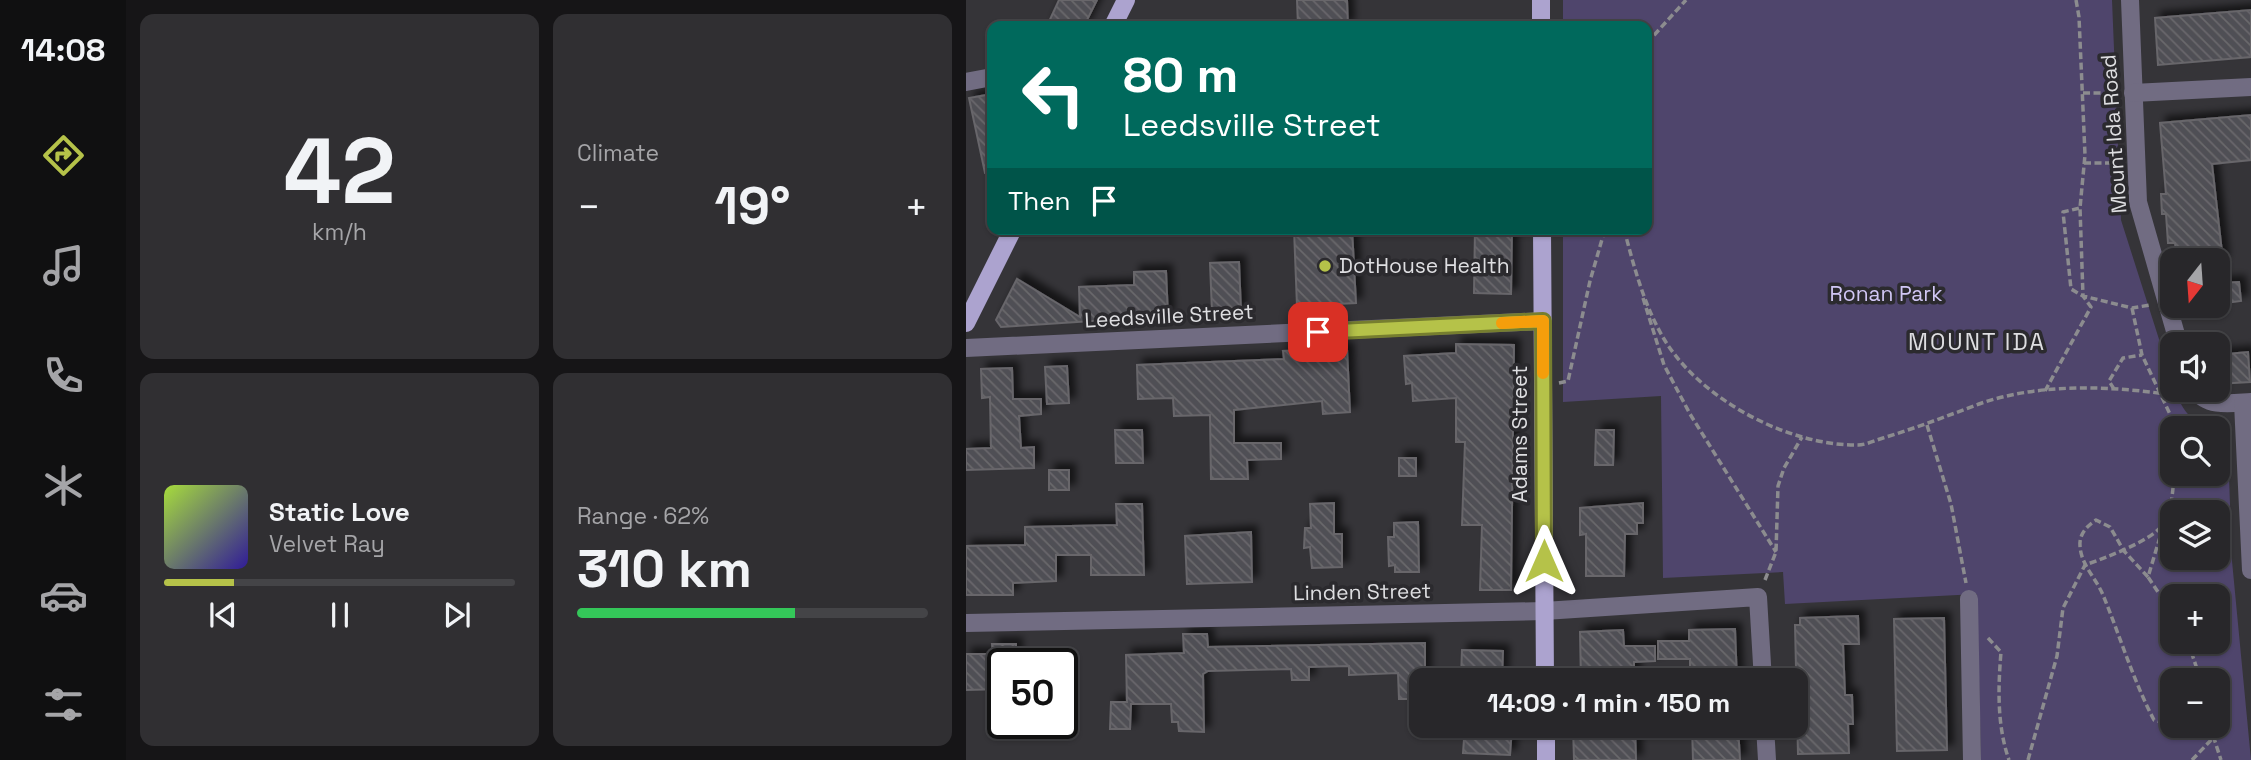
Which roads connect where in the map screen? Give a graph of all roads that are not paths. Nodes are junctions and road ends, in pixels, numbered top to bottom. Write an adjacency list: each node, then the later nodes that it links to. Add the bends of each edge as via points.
1 (1126, 0): 4 (main road)
2 (1541, 0): 5 (main road)
3 (2130, 0): 9 (street, Mount Ida Road)
4 (1116, 21)
5 (1541, 21)
6 (987, 77): 7 (street)
7 (966, 82)
8 (2251, 87): 9 (street)
9 (2133, 93): 14 (street, Mount Ida Road, via 2138,202)
10 (1010, 235): 13 (main road)
11 (1542, 235): 12 (main road, Adams Street)
12 (1543, 321): 15 (street, Leedsville Street); 20 (main road, Adams Street)
13 (966, 323)
14 (2175, 332)
15 (966, 348)
16 (2212, 402): 17 (street)
17 (2247, 402): 18 (street)
18 (2251, 570)
19 (1969, 598): 28 (street)
20 (1544, 611): 21 (street, Linden Street); 22 (main road, Adams Street); 23 (street, Linden Street, via 1758,597)
21 (966, 623)
22 (1545, 668)
23 (1762, 668)
24 (1546, 738): 26 (main road)
25 (1766, 738): 27 (street)
26 (1546, 760)
27 (1767, 760)
28 (1972, 760)

